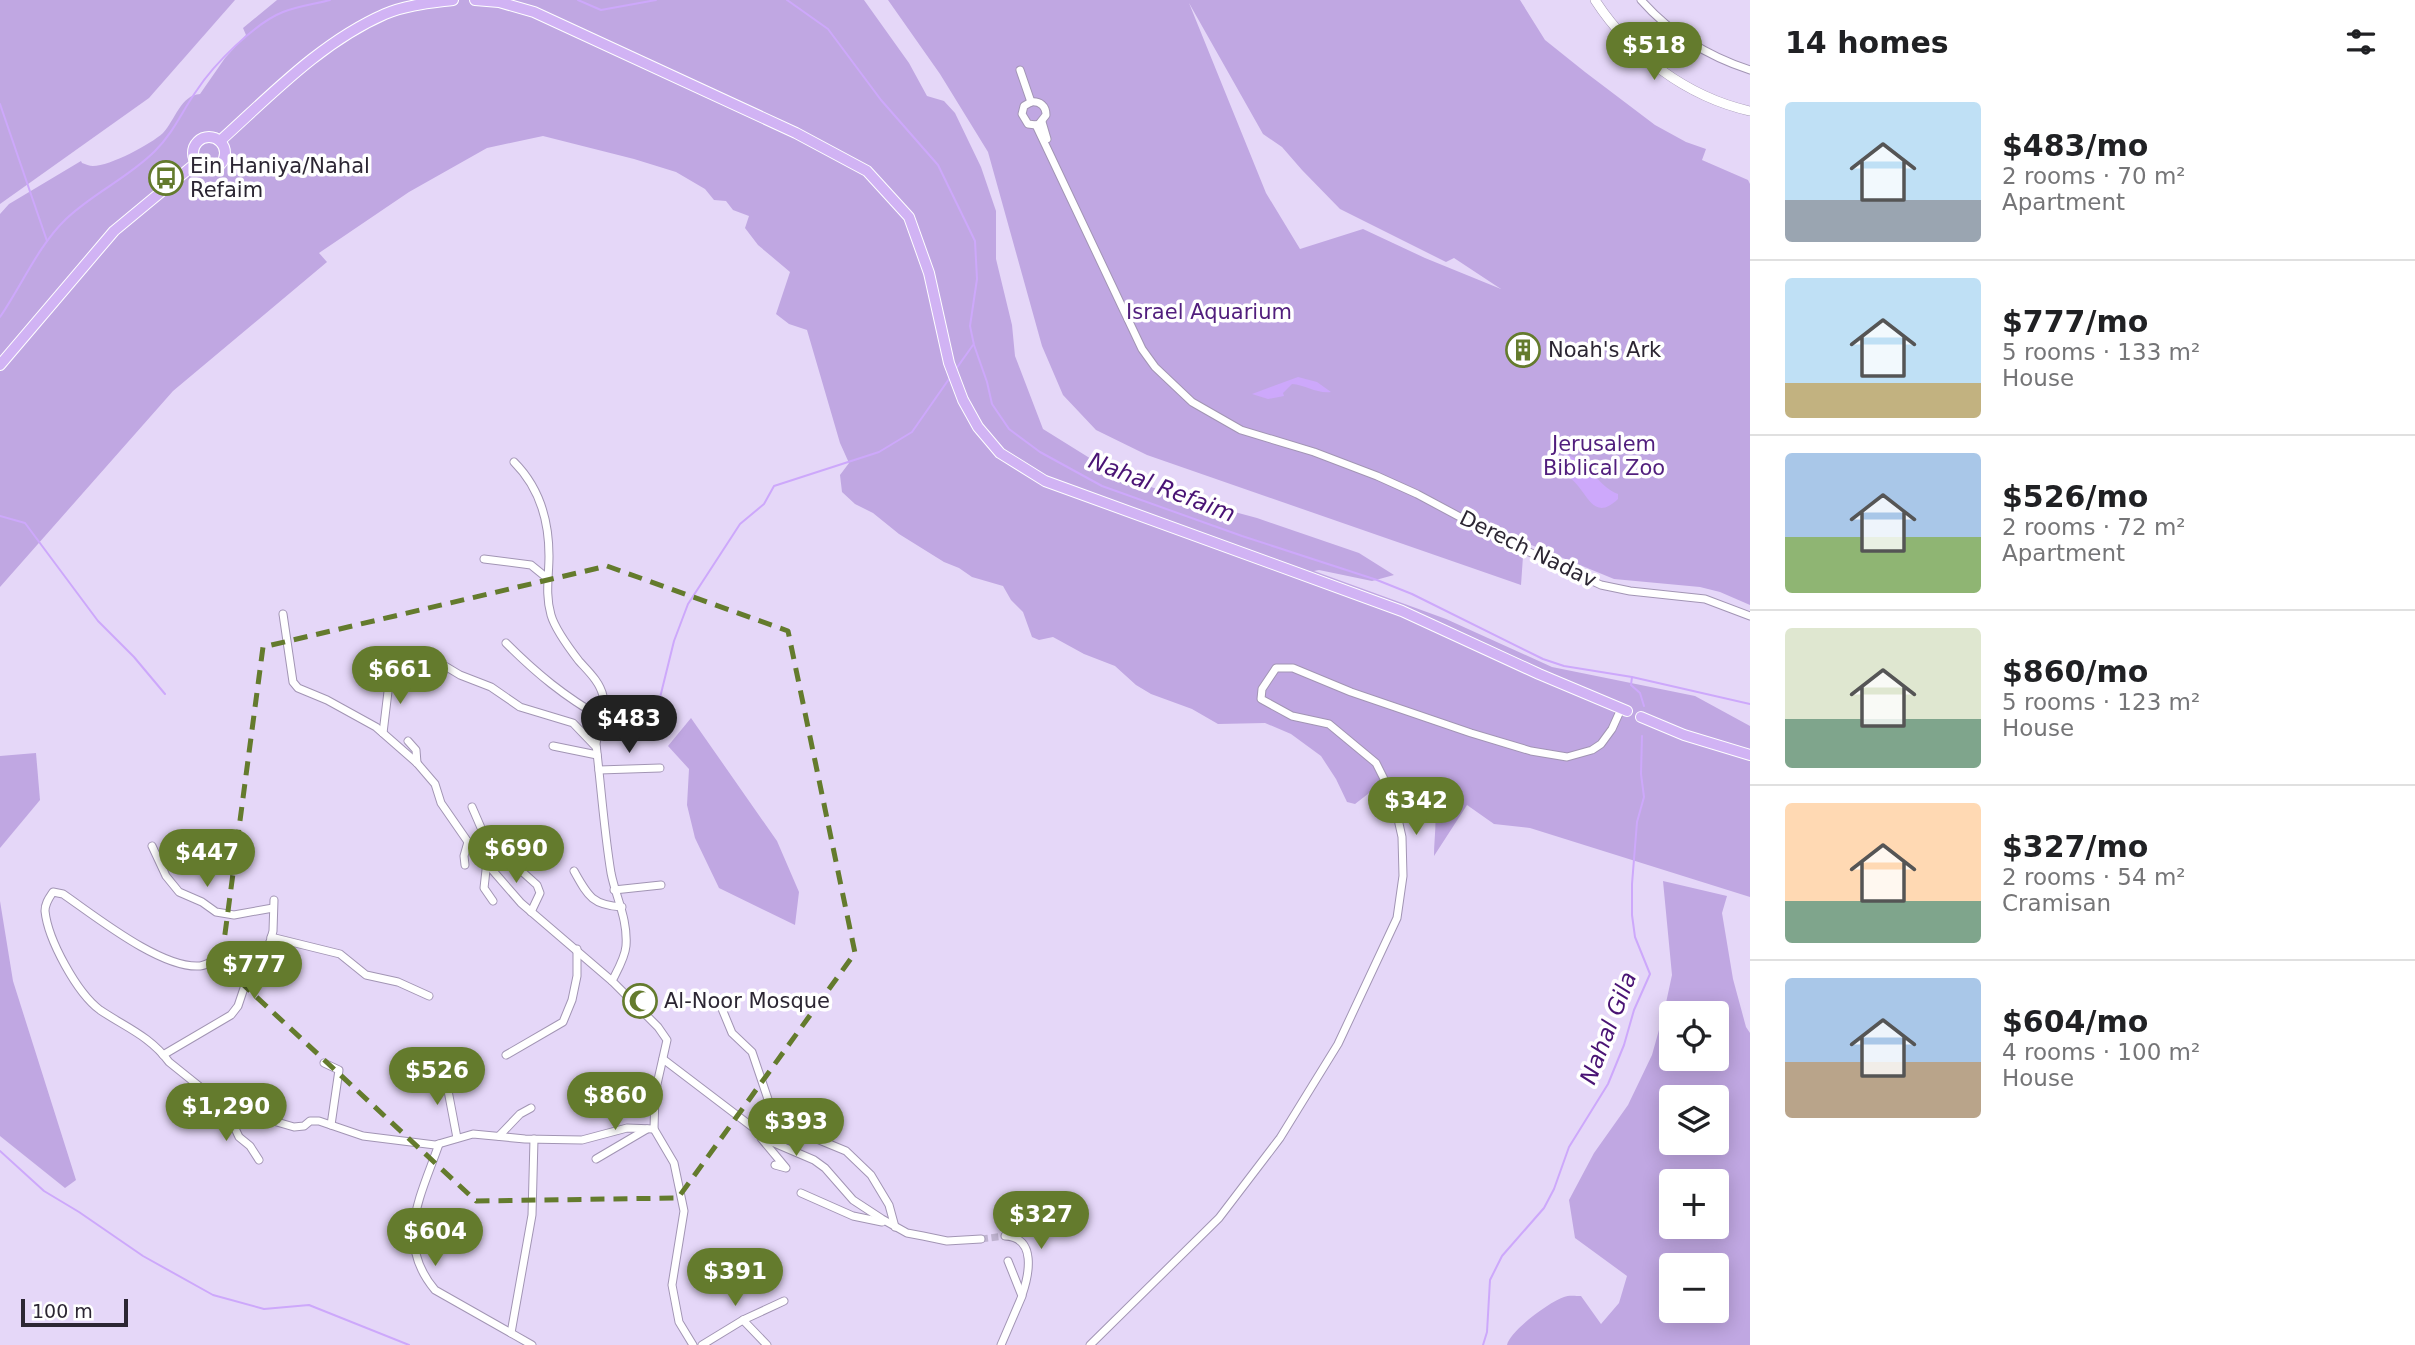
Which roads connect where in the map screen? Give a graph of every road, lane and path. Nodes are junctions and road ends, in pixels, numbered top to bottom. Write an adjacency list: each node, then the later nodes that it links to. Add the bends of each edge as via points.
1 (453, 0): 12 (main road, via 386,14 338,40)
2 (475, 0): 23 (main road, via 534,12 796,133 867,171 909,217 929,273 948,363 973,418 1000,453 1045,481 1402,611)
3 (1595, 0): 6 (street)
4 (1641, 0): 5 (street)
5 (1667, 26): 6 (street); 8 (street, via 1712,55)
6 (1641, 54): 10 (street, via 1707,96)
7 (1020, 70): 9 (street)
8 (1750, 70)
9 (1031, 102): 11 (street, via 1044,108 1046,116); 11 (street, via 1022,114 1028,124)
10 (1750, 111)
11 (1039, 124): 19 (street, Derech Nadav, via 1142,349 1155,368 1202,410 1241,430 1314,452 1417,494 1601,585 1705,599)
12 (220, 141): 13 (main road, via 212,137 199,140 194,148); 13 (main road, via 225,150 221,164 208,170)
13 (196, 163): 14 (main road, via 114,231)
14 (0, 365)
15 (514, 463): 17 (street, via 537,491 546,519)
16 (484, 559): 17 (street, via 531,565)
17 (547, 579): 24 (street, via 551,617 597,682 603,696)
18 (283, 614): 26 (street, via 293,682 298,688)
19 (1750, 616)
20 (506, 643): 24 (street, via 538,675)
21 (440, 663): 29 (street, via 491,687 520,707 573,723)
22 (390, 675): 26 (street)
23 (1624, 710): 83 (street, via 1601,744 1567,757 1458,729 1293,668 1276,668 1262,688 1261,699 1292,716 1329,723 1376,763 1393,797 1402,837 1397,918 1338,1044 1280,1138 1219,1218)
24 (602, 718): 29 (street)
25 (1641, 718): 30 (main road)
26 (383, 733): 31 (street)
27 (408, 741): 31 (street, via 416,750)
28 (553, 746): 29 (street)
29 (597, 751): 33 (street)
30 (1750, 755)
31 (417, 763): 35 (street, via 435,784 441,803)
32 (660, 768): 33 (street)
33 (599, 770): 42 (street)
34 (472, 807): 38 (street, via 485,837)
35 (468, 842): 38 (street); 39 (street)
36 (152, 846): 46 (street, via 179,892 216,912 234,915 274,904)
37 (507, 858): 45 (street, via 537,885 540,893)
38 (488, 864): 43 (street, via 485,888); 45 (street)
39 (465, 865)
40 (574, 871): 44 (street, via 587,894 602,905)
41 (661, 884): 42 (street)
42 (614, 890): 44 (street)
43 (493, 901)
44 (622, 907): 49 (street, via 626,950)
45 (531, 912): 48 (street)
46 (271, 937): 50 (street, via 340,954 366,975); 52 (street, via 252,964 231,1015)
47 (228, 950): 52 (street, via 204,966 184,966 128,940 63,894 53,892 46,903 55,944 75,982 98,1009 133,1029)
48 (578, 950): 49 (street); 53 (street, via 577,976 563,1023)
49 (612, 981): 54 (street, via 667,1040)
50 (429, 996)
51 (720, 1004): 70 (street, via 732,1033 752,1052 773,1114 800,1132 846,1151 871,1175 889,1205)
52 (163, 1055): 57 (street)
53 (506, 1055)
54 (663, 1059): 60 (street); 61 (street)
55 (324, 1063): 59 (street, via 340,1070)
56 (416, 1077): 63 (street, via 446,1080)
57 (225, 1107): 59 (street, via 294,1127 310,1121); 67 (street, via 239,1138)
58 (531, 1108): 62 (street)
59 (331, 1125): 65 (street, via 363,1136)
60 (651, 1129): 64 (street, via 627,1128 582,1140); 66 (street); 79 (street, via 674,1163 684,1211 672,1285 679,1322)
61 (754, 1130): 68 (street, via 786,1168); 70 (street, via 814,1160 853,1200)
62 (499, 1136): 63 (street); 64 (street)
63 (457, 1138): 65 (street)
64 (534, 1139): 77 (street, via 532,1216)
65 (439, 1144): 77 (street, via 413,1219 414,1253 435,1290)
66 (596, 1159)
67 (259, 1160)
68 (775, 1165)
69 (801, 1193): 70 (street, via 853,1216)
70 (892, 1225): 72 (street, via 947,1241)
71 (1005, 1236): 74 (street, via 1018,1238 1027,1252 1028,1275)
72 (981, 1239)
73 (1008, 1261): 74 (street)
74 (1022, 1296): 82 (street)
75 (784, 1301): 76 (street)
76 (743, 1320): 80 (street); 81 (street)
77 (511, 1334): 78 (street)
78 (532, 1345)
79 (693, 1345)
80 (702, 1345)
81 (767, 1345)
82 (1001, 1345)
83 (1090, 1345)

